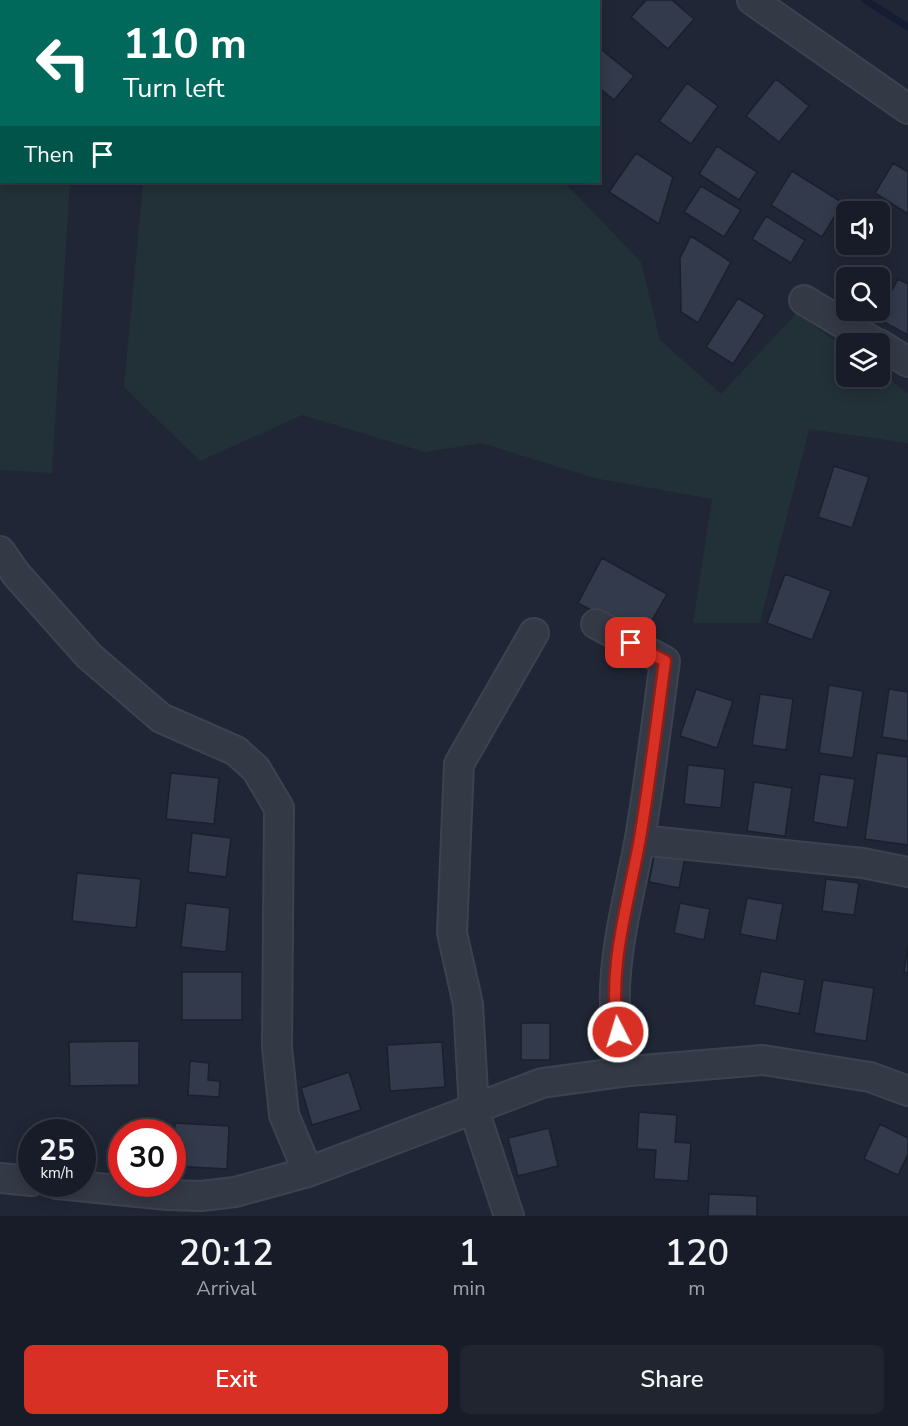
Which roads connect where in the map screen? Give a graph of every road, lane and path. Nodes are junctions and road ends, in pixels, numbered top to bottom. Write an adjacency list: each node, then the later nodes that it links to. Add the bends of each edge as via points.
1 (752, 0): 2 (street)
2 (908, 109)
3 (804, 300): 4 (street)
4 (860, 333)
5 (890, 351): 6 (street)
6 (908, 362)
7 (0, 551): 15 (street, via 90,656 161,718 236,751 256,769 279,808 277,1047 284,1115)
8 (596, 624): 10 (street, via 665,661)
9 (534, 633): 14 (street, via 459,764 452,933 468,1004)
10 (640, 840): 11 (street, via 863,863); 12 (street, via 624,906 614,1011 621,1054)
11 (908, 872)
12 (630, 1071): 13 (street, via 764,1060 870,1077); 14 (street, via 542,1083)
13 (908, 1091)
14 (474, 1110): 15 (street); 19 (street)
15 (308, 1172): 18 (street, via 235,1192 201,1196)
16 (0, 1178): 17 (street)
17 (18, 1180)
18 (96, 1187)
19 (509, 1216)

